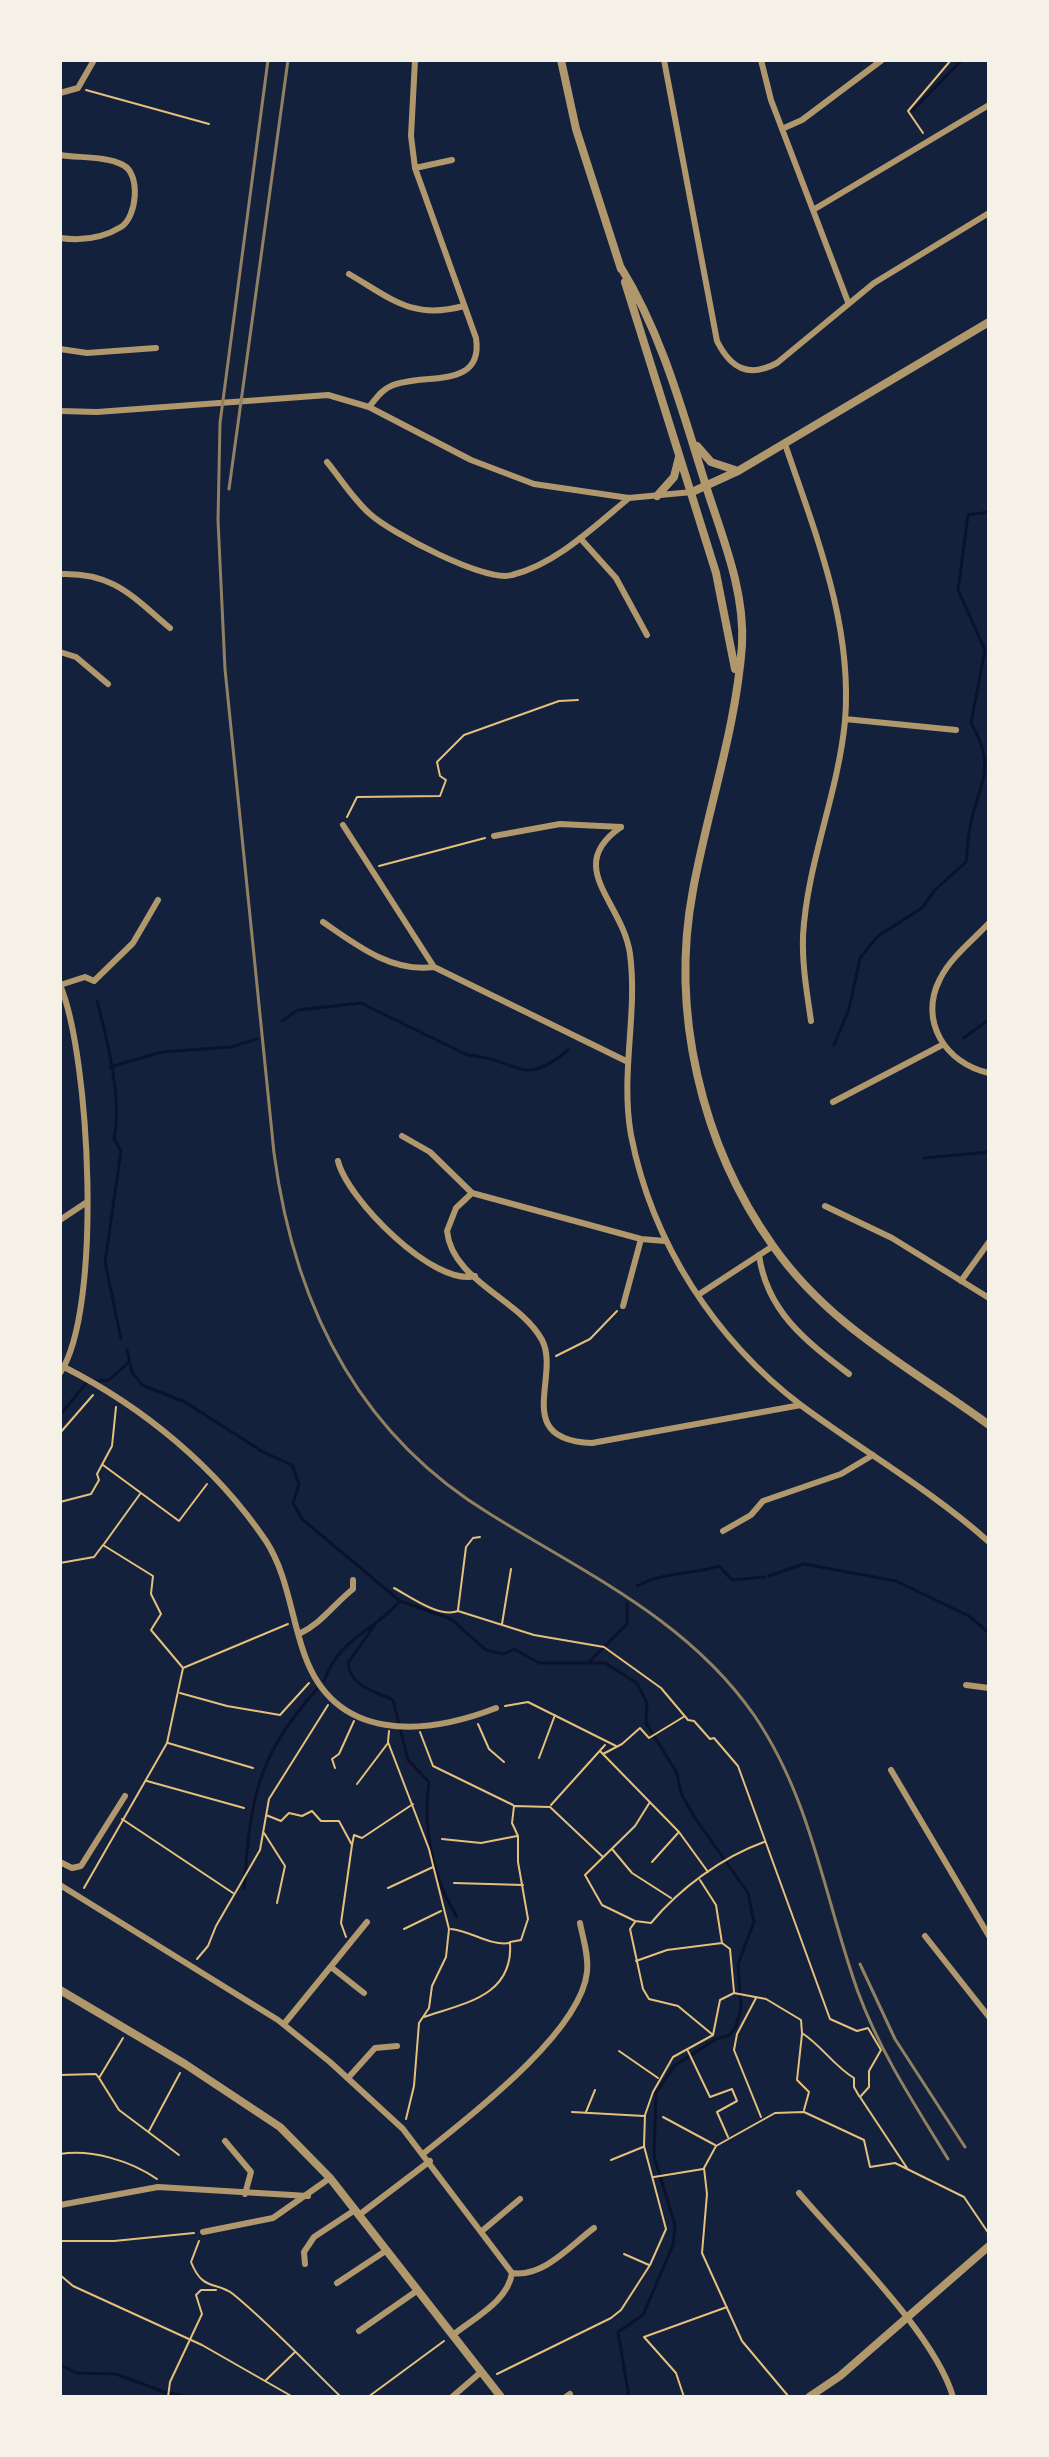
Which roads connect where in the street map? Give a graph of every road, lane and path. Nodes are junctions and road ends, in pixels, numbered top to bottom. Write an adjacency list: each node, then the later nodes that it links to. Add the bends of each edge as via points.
1 (94, 60): 8 (street)
2 (415, 60): 16 (street)
3 (561, 60): 20 (street, via 576,129)
4 (664, 60): 22 (street, via 714,328 731,363 749,372 768,368)
5 (761, 60): 12 (street)
6 (882, 60): 12 (street)
7 (951, 60): 13 (path, via 908,111)
8 (78, 88): 9 (street); 11 (path)
9 (60, 93)
10 (989, 105): 13 (street)
11 (209, 124)
12 (784, 128): 17 (street)
13 (929, 140): 17 (street)
14 (60, 155): 19 (street, via 121,164 135,185 130,218 121,227 81,240)
15 (452, 160): 16 (street)
16 (415, 168): 23 (street)
17 (813, 210): 22 (street)
18 (989, 213): 22 (street)
19 (60, 238)
20 (620, 266): 29 (street, via 651,324); 31 (street)
21 (349, 274): 23 (street, via 414,311)
22 (848, 302)
23 (464, 306): 27 (street, via 477,348 473,365 447,377 395,384)
24 (989, 322): 30 (street)
25 (156, 348): 26 (street, via 87,353)
26 (60, 349)
27 (369, 407): 28 (street, via 328,395); 37 (street, via 516,479)
28 (60, 411)
29 (688, 428): 33 (street, via 711,462); 34 (street)
30 (785, 444): 33 (street); 46 (street, via 834,591)
31 (680, 453): 35 (street); 36 (street, via 674,477)
32 (327, 462): 38 (street, via 380,522 479,574 512,576)
33 (738, 471): 34 (street)
34 (707, 487): 35 (street); 43 (street, via 739,601 742,648)
35 (692, 492): 36 (street); 43 (street, via 725,606)
36 (657, 496): 37 (street)
37 (629, 498): 38 (street)
38 (580, 538): 41 (street, via 616,578)
39 (60, 574): 40 (street, via 91,575 117,584)
40 (170, 628)
41 (647, 635)
42 (60, 652): 44 (street, via 76,657)
43 (736, 674): 71 (street, via 726,754 693,890 686,989 696,1063 715,1135 738,1190)
44 (108, 684)
45 (578, 700): 48 (path, via 559,701 464,735 437,762 446,780 440,796 357,797)
46 (845, 719): 47 (street); 57 (street, via 803,933)
47 (956, 730)
48 (343, 825): 50 (street)
49 (494, 836): 50 (path); 59 (street, via 560,824 621,827 598,846 594,862 630,953)
50 (372, 868): 54 (street)
51 (158, 900): 55 (street, via 133,943 94,981 85,977)
52 (323, 922): 54 (street, via 395,964)
53 (989, 923): 58 (street, via 945,970 935,989 933,1018)
54 (434, 967): 59 (street)
55 (60, 985): 56 (street)
56 (64, 1004): 65 (street, via 83,1101)
57 (811, 1021)
58 (942, 1045): 60 (street, via 965,1065); 61 (street)
59 (626, 1061): 69 (street, via 632,1138)
60 (989, 1073)
61 (833, 1102)
62 (402, 1136): 64 (street, via 430,1152)
63 (338, 1161): 73 (street, via 354,1196 403,1245 447,1275)
64 (472, 1193): 68 (street); 73 (street, via 456,1208 447,1231 456,1257)
65 (87, 1202): 67 (street); 79 (street, via 81,1304 74,1343)
66 (825, 1206): 74 (street, via 892,1238)
67 (60, 1220)
68 (641, 1239): 69 (street); 77 (street)
69 (665, 1241): 75 (street)
70 (989, 1242): 74 (street)
71 (773, 1246): 72 (street); 84 (street, via 859,1337)
72 (759, 1255): 75 (street); 80 (street, via 765,1286 779,1312)
73 (475, 1276): 78 (street, via 537,1332 546,1349)
74 (961, 1281): 76 (street)
75 (698, 1295): 83 (street, via 750,1360)
76 (989, 1298)
77 (623, 1306): 78 (path, via 590,1339 563,1350)
78 (546, 1366): 83 (street, via 542,1390 547,1420 558,1433 580,1442)
79 (62, 1370): 81 (street)
80 (849, 1374)
81 (101, 1386): 82 (street); 85 (path)
82 (117, 1398): 87 (path, via 116,1428); 88 (street)
83 (801, 1405): 86 (street)
84 (989, 1425)
85 (60, 1433)
86 (873, 1455): 91 (street, via 841,1474 763,1501); 93 (street, via 948,1506)
87 (103, 1465): 89 (path); 90 (path, via 91,1494)
88 (213, 1476): 89 (path, via 179,1521); 100 (street, via 272,1552)
89 (141, 1493): 94 (path)
90 (60, 1502)
91 (723, 1531)
92 (480, 1537): 99 (path, via 466,1547)
93 (989, 1542)
94 (103, 1545): 95 (path, via 94,1557); 103 (path, via 153,1576 151,1594 161,1614 151,1630)
95 (60, 1563)
96 (511, 1569): 101 (path)
97 (353, 1580): 102 (street, via 353,1589 332,1606 321,1624)
98 (394, 1588): 99 (path, via 421,1604 452,1614)
99 (458, 1611): 101 (path)
100 (296, 1620): 102 (street); 103 (path)
101 (502, 1625): 112 (path, via 604,1647 661,1688)
102 (299, 1634): 104 (street)
103 (183, 1668): 107 (path)
104 (315, 1678): 107 (path, via 280,1715); 108 (street)
105 (966, 1685): 106 (street)
106 (989, 1688)
107 (179, 1693): 117 (path)
108 (330, 1700): 113 (street); 134 (path, via 269,1799)
109 (496, 1708): 110 (path, via 519,1702); 111 (street)
110 (556, 1714): 118 (path); 121 (path)
111 (475, 1716): 115 (street); 122 (path, via 489,1749)
112 (685, 1716): 119 (path, via 649,1738 640,1728); 140 (path, via 738,1766)
113 (356, 1717): 114 (street); 124 (path, via 332,1759)
114 (390, 1726): 115 (street); 116 (path)
115 (418, 1726): 131 (path, via 433,1766)
116 (388, 1742): 127 (path); 130 (path)
117 (167, 1743): 123 (path); 126 (path)
118 (606, 1744): 119 (path); 120 (path)
119 (616, 1746): 120 (path)
120 (601, 1753): 129 (path); 132 (path)
121 (539, 1758)
122 (504, 1762)
123 (253, 1768)
124 (335, 1768)
125 (891, 1770): 164 (street)
126 (145, 1781): 133 (path); 135 (path)
127 (357, 1784)
128 (125, 1796): 144 (street, via 81,1866)
129 (650, 1802): 137 (path); 142 (path, via 635,1826)
130 (414, 1804): 141 (path, via 362,1838 354,1835); 146 (path)
131 (514, 1806): 132 (path); 138 (path, via 512,1823)
132 (550, 1807): 143 (path)
133 (244, 1808)
134 (266, 1815): 136 (path); 141 (path, via 281,1821 289,1813 302,1816 312,1811 321,1821 339,1821)
135 (122, 1819): 153 (path); 154 (path)
136 (263, 1832): 153 (path, via 260,1850); 156 (path, via 285,1866)
137 (679, 1832): 145 (path); 147 (path)
138 (518, 1836): 139 (path, via 481,1843); 151 (path)
139 (442, 1839)
140 (765, 1841): 147 (path); 190 (path, via 830,2019 857,2031 868,2028 881,2050 869,2071 869,2087)
141 (352, 1845): 167 (path, via 341,1923)
142 (611, 1848): 143 (path); 155 (path, via 632,1873)
143 (603, 1857): 158 (path, via 585,1875 602,1905)
144 (60, 1862)
145 (652, 1862)
146 (434, 1867): 152 (path); 157 (path)
147 (709, 1873): 148 (path)
148 (699, 1880): 155 (path); 166 (path, via 716,1905)
149 (454, 1883): 151 (path)
150 (60, 1885): 154 (street)
151 (524, 1885): 165 (path, via 528,1919 521,1940)
152 (388, 1888)
153 (234, 1894): 169 (path, via 208,1946)
154 (79, 1896): 169 (street)
155 (672, 1898): 158 (path, via 651,1923)
156 (277, 1903)
157 (442, 1910): 161 (path); 162 (path)
158 (635, 1921): 168 (path, via 630,1929)
159 (367, 1922): 167 (street)
160 (580, 1923): 203 (street, via 587,1973 558,2027 506,2087)
161 (404, 1929)
162 (449, 1929): 165 (path, via 468,1931 497,1945); 175 (path, via 446,1957)
163 (925, 1936): 176 (street)
164 (989, 1936)
165 (510, 1942): 175 (path, via 511,1964 494,1989)
166 (722, 1943): 168 (path, via 667,1950); 173 (path, via 730,1949)
167 (350, 1945): 170 (street)
168 (635, 1962): 180 (path, via 649,1999 678,2006)
169 (191, 1966): 177 (street)
170 (331, 1967): 172 (street); 177 (street)
171 (60, 1990): 178 (street)
172 (364, 1993)
173 (734, 1993): 174 (path); 180 (path, via 720,2000)
174 (756, 1998): 179 (path, via 801,2020); 196 (path, via 734,2050)
175 (424, 2017): 197 (path)
176 (989, 2017)
177 (284, 2024): 187 (street)
178 (127, 2030): 184 (street); 186 (path)
179 (802, 2033): 190 (path, via 820,2043 844,2074 854,2078); 192 (path, via 797,2080 809,2092)
180 (713, 2035): 182 (path)
181 (397, 2046): 187 (street, via 375,2048)
182 (687, 2049): 188 (path, via 673,2057); 199 (path, via 710,2097 732,2089 737,2101 717,2112)
183 (619, 2051): 188 (path)
184 (185, 2064): 198 (path); 211 (street, via 280,2127)
185 (60, 2075): 186 (path)
186 (99, 2078): 198 (path, via 119,2110)
187 (348, 2078): 197 (street)
188 (659, 2078): 194 (path)
189 (595, 2090): 193 (path)
190 (860, 2097): 209 (path)
191 (572, 2112): 193 (path)
192 (804, 2112): 196 (path); 209 (path, via 864,2140 870,2167 895,2163)
193 (585, 2113): 194 (path)
194 (645, 2116): 202 (path)
195 (663, 2117): 201 (path)
196 (761, 2118): 199 (path)
197 (403, 2129): 203 (street)
198 (148, 2132): 205 (path)
199 (728, 2138): 201 (path)
200 (225, 2141): 214 (street, via 251,2172)
201 (716, 2146): 208 (path)
202 (644, 2147): 206 (path); 210 (path)
203 (424, 2153): 207 (street)
204 (60, 2154): 212 (path, via 138,2166)
205 (179, 2155)
206 (611, 2160)
207 (430, 2161): 218 (street); 220 (street)
208 (704, 2168): 210 (path); 234 (path, via 701,2246)
209 (907, 2168): 222 (path, via 964,2197)
210 (653, 2177): 228 (path, via 666,2229)
211 (330, 2178): 215 (street); 218 (street)
212 (170, 2188): 214 (street); 217 (street, via 136,2189)
213 (799, 2193): 235 (street)
214 (245, 2194): 215 (street)
215 (308, 2196): 221 (street, via 273,2218)
216 (520, 2199): 220 (street)
217 (60, 2205)
218 (357, 2213): 225 (street); 227 (street, via 314,2237 304,2252)
219 (594, 2228): 229 (street, via 537,2271)
220 (482, 2231): 229 (street)
221 (203, 2232): 223 (path); 232 (path, via 191,2262 204,2282)
222 (989, 2234)
223 (60, 2241)
224 (989, 2246): 235 (street)
225 (387, 2250): 231 (street); 233 (street)
226 (624, 2254): 228 (path)
227 (305, 2264)
228 (650, 2265): 240 (path, via 611,2318)
229 (512, 2273): 237 (street, via 500,2298)
230 (60, 2275): 238 (path, via 73,2286)
231 (337, 2283)
232 (217, 2290): 238 (path, via 196,2295 202,2314); 239 (path, via 228,2290)
233 (418, 2290): 236 (street); 237 (street)
234 (727, 2307): 248 (path, via 644,2337 672,2369); 249 (path, via 747,2349)
235 (905, 2317): 250 (street); 251 (street, via 940,2364)
236 (359, 2331)
237 (453, 2335): 240 (street); 245 (path)
238 (191, 2340): 241 (path); 242 (path)
239 (297, 2351): 241 (path); 244 (path)
240 (484, 2375): 246 (street); 247 (street)
241 (264, 2381): 243 (path)
242 (168, 2397)
243 (293, 2397)
244 (341, 2397)
245 (368, 2397)
246 (452, 2397)
247 (501, 2397)
248 (684, 2397)
249 (789, 2397)
250 (809, 2397)
251 (953, 2397)

